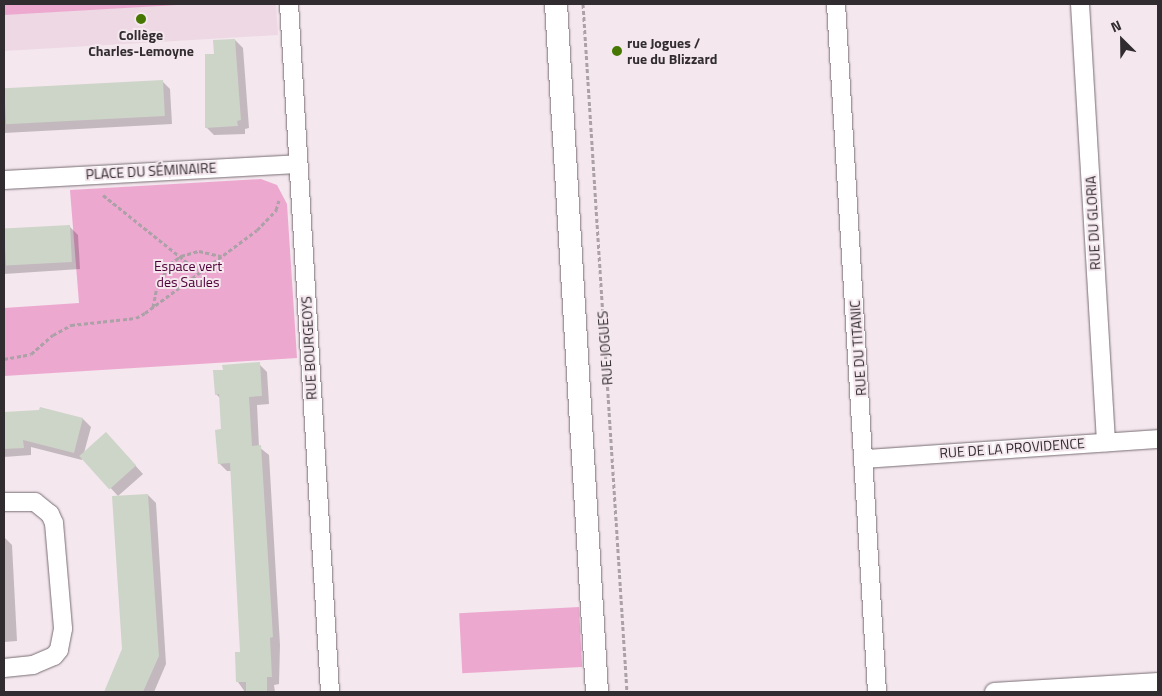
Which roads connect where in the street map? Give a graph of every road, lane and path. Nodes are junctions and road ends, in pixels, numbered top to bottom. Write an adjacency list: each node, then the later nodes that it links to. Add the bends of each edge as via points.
1 (289, 4): 6 (street, RUE BOURGEOYS)
2 (556, 4): 22 (street, RUE JOGUES)
3 (583, 4): 23 (path, RUE JOGUES)
4 (836, 4): 17 (street, RUE DU TITANIC)
5 (1080, 4): 16 (street, RUE DU GLORIA)
6 (298, 164): 7 (street, PLACE DU SÉMINAIRE); 21 (street, RUE BOURGEOYS)
7 (4, 180)
8 (95, 188): 10 (path)
9 (279, 198): 11 (path, via 271,216)
10 (181, 256): 11 (path, via 199,252); 12 (path); 13 (path, via 162,274)
11 (221, 256): 12 (path)
12 (200, 272): 13 (path)
13 (153, 307): 14 (path, via 136,318 71,325 31,354)
14 (4, 359)
15 (1158, 439): 16 (street, RUE DE LA PROVIDENCE)
16 (1106, 442): 17 (street, RUE DE LA PROVIDENCE)
17 (865, 459): 24 (street, RUE DU TITANIC)
18 (4, 502): 19 (street, via 35,502 46,510 54,523 63,630 59,650 54,656 33,665)
19 (4, 668)
20 (1158, 682): 25 (street)
21 (330, 692)
22 (597, 692)
23 (627, 692)
24 (877, 692)
25 (994, 692)

